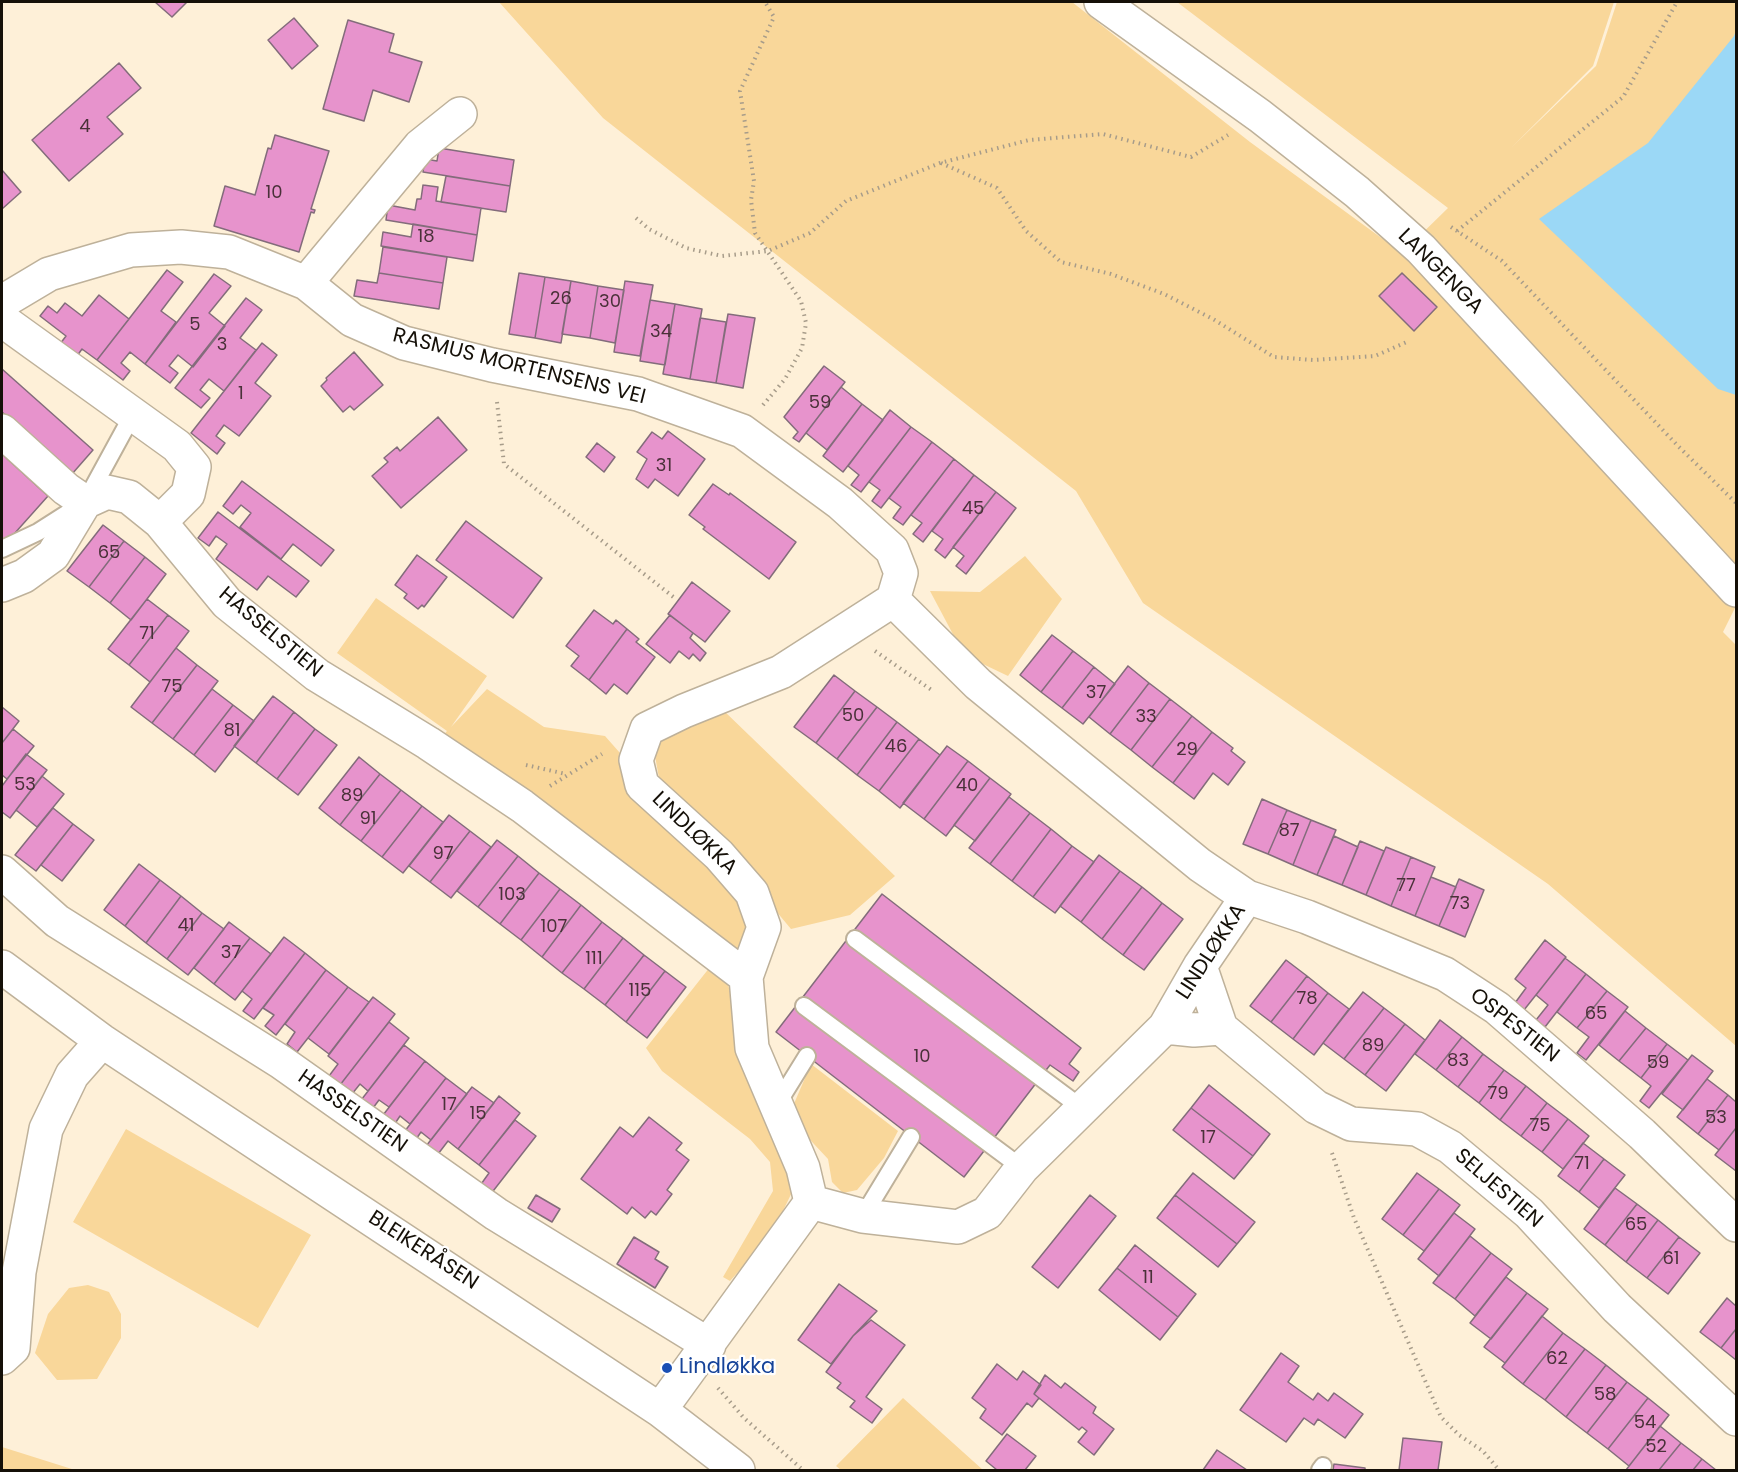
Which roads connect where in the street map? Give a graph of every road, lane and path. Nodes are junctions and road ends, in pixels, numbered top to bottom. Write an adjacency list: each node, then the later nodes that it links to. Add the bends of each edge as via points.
1 (765, 2): 8 (path, via 774,17 740,91 754,181 751,200 755,233)
2 (1101, 2): 5 (street, LANGENGA)
3 (1677, 2): 18 (path, via 1623,97 1456,231 1503,261)
4 (460, 114): 9 (street, via 420,146)
5 (1260, 116): 6 (path, via 1191,157 1103,134 1029,140); 22 (street, LANGENGA, via 1357,192 1420,249)
6 (940, 162): 8 (path, via 846,201 810,233); 12 (path, via 996,188 1026,231 1061,262 1111,274 1164,294 1274,357 1313,360 1375,356)
7 (636, 218): 8 (path, via 686,248 722,256)
8 (768, 252): 16 (path, via 801,300 806,323 802,348 785,379)
9 (306, 284): 10 (street, RASMUS MORTENSENS VEI, via 229,252 181,247 120,253 49,274); 13 (street, RASMUS MORTENSENS VEI, via 352,320 404,343)
10 (2, 302)
11 (2, 320): 14 (street)
12 (1409, 341)
13 (492, 365): 16 (street, RASMUS MORTENSENS VEI, via 638,394); 23 (path, via 504,464)
14 (133, 414): 17 (lane); 19 (street, via 177,446 194,467 188,494)
15 (2, 431): 17 (street)
16 (742, 431): 24 (street, via 840,502 892,550 901,573)
17 (85, 502): 19 (street, HASSELSTIEN, via 107,492 129,496); 20 (lane); 21 (street, via 53,555 24,576)
18 (1737, 503)
19 (160, 522): 26 (street, HASSELSTIEN, via 227,603 317,675)
20 (2, 549)
21 (2, 585)
22 (1737, 590)
23 (676, 599)
24 (893, 600): 25 (street, via 781,672); 28 (street, LINDLØKKA, via 978,684 1200,865)
25 (647, 729): 26 (path, via 567,774); 32 (street, LINDLØKKA, via 636,760 642,785 718,855 752,893 764,927)
26 (522, 806): 32 (street, HASSELSTIEN)
27 (2, 872): 47 (street, HASSELSTIEN, via 57,921 282,1062 496,1214)
28 (1247, 897): 30 (street, LINDLØKKA); 45 (street, OSPESTIEN, via 1307,917 1445,974 1497,1008 1642,1134)
29 (855, 939): 40 (lane)
30 (1200, 966): 34 (street, LINDLØKKA); 35 (street)
31 (2, 967): 36 (street, BLEIKERÅSEN)
32 (746, 977): 38 (street, LINDLØKKA, via 752,1048)
33 (804, 1006): 42 (lane)
34 (1165, 1027): 35 (street); 40 (street, LINDLØKKA)
35 (1221, 1028): 39 (street, SELJESTIEN)
36 (102, 1041): 46 (street, via 72,1075 45,1129); 49 (street, BLEIKERÅSEN)
37 (807, 1056): 38 (lane)
38 (776, 1106): 43 (street, LINDLØKKA, via 803,1168)
39 (1316, 1107): 50 (street, SELJESTIEN, via 1351,1124 1417,1129 1450,1147 1529,1213 1617,1308); 52 (path, via 1354,1218 1441,1417 1483,1451)
40 (1083, 1109): 42 (street, LINDLØKKA)
41 (911, 1137): 44 (lane)
42 (1022, 1168): 44 (street, LINDLØKKA, via 987,1213 958,1227)
43 (811, 1202): 44 (street, LINDLØKKA); 47 (street)
44 (863, 1216)
45 (1737, 1225)
46 (10, 1267): 48 (street, via 13,1348)
47 (709, 1345): 49 (street)
48 (2, 1358)
49 (660, 1410): 51 (street, BLEIKERÅSEN)
50 (1737, 1419)
51 (738, 1470)
52 (1499, 1470)

